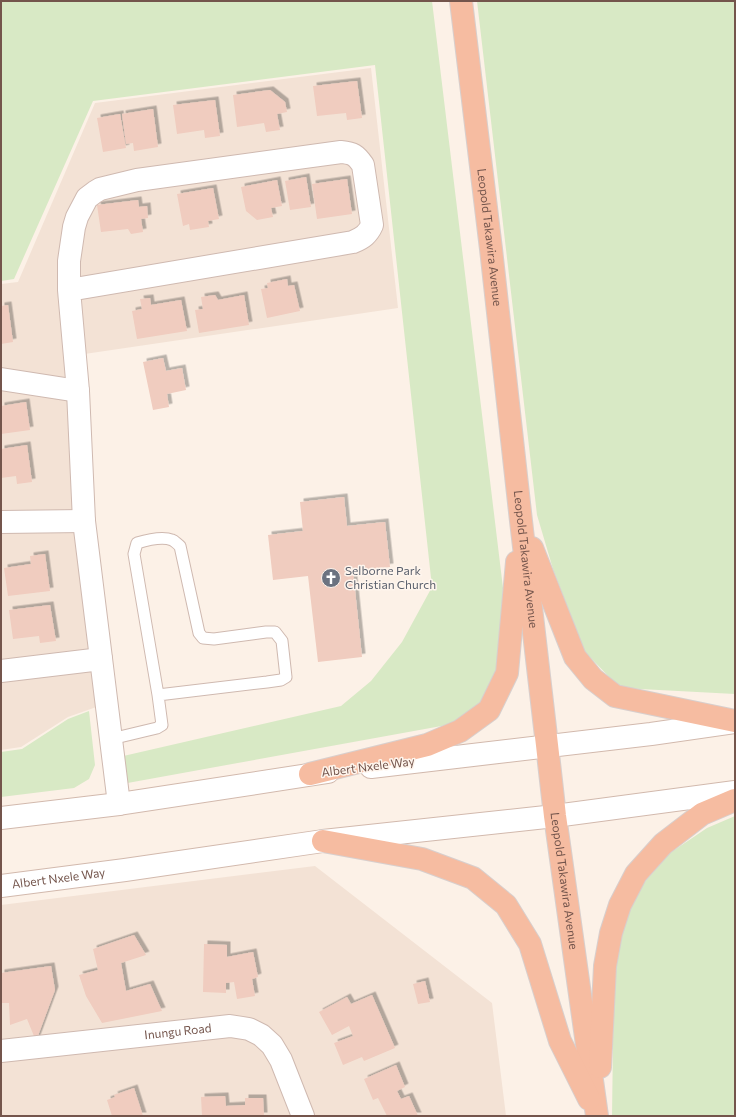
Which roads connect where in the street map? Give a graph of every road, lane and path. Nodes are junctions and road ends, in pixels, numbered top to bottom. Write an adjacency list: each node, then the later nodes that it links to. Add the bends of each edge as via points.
1 (461, 1): 6 (highway, Leopold Takawira Avenue)
2 (69, 290): 2 (street, via 362,239 372,225 363,165 358,157 341,152 136,180 100,189 87,198 77,217 69,260); 4 (street)
3 (1, 379): 4 (street)
4 (78, 391): 5 (street)
5 (84, 521): 7 (street); 8 (street)
6 (521, 521): 11 (highway, via 575,658 593,679 615,696); 13 (highway, Leopold Takawira Avenue); 14 (highway, via 507,673 489,710 460,731 427,746)
7 (1, 522)
8 (101, 659): 9 (street); 12 (street)
9 (1, 671)
10 (158, 695): 10 (lane, via 267,682 286,677 282,641 275,632 203,638 199,633 180,546 174,540 164,538 137,543 134,554); 12 (lane, via 162,725 160,727)
11 (735, 722): 13 (street, Albert Nxele Way)
12 (112, 739): 17 (street)
13 (547, 745): 14 (street, Albert Nxele Way); 18 (highway, Leopold Takawira Avenue)
14 (310, 774): 17 (street, Albert Nxele Way)
15 (735, 792): 18 (street, Albert Nxele Way)
16 (735, 800): 24 (highway, via 702,814 663,844 636,874 620,905 611,933 605,966)
17 (119, 804): 19 (street, Albert Nxele Way)
18 (554, 816): 20 (street, Albert Nxele Way); 24 (highway, Leopold Takawira Avenue)
19 (1, 818)
20 (323, 841): 21 (street, Albert Nxele Way); 24 (highway, via 422,858 473,878 506,904 530,944 560,1041)
21 (1, 886)
22 (1, 1051): 23 (street, Inungu Road, via 230,1026 249,1029 272,1045 281,1060)
23 (303, 1116)
24 (597, 1116)

